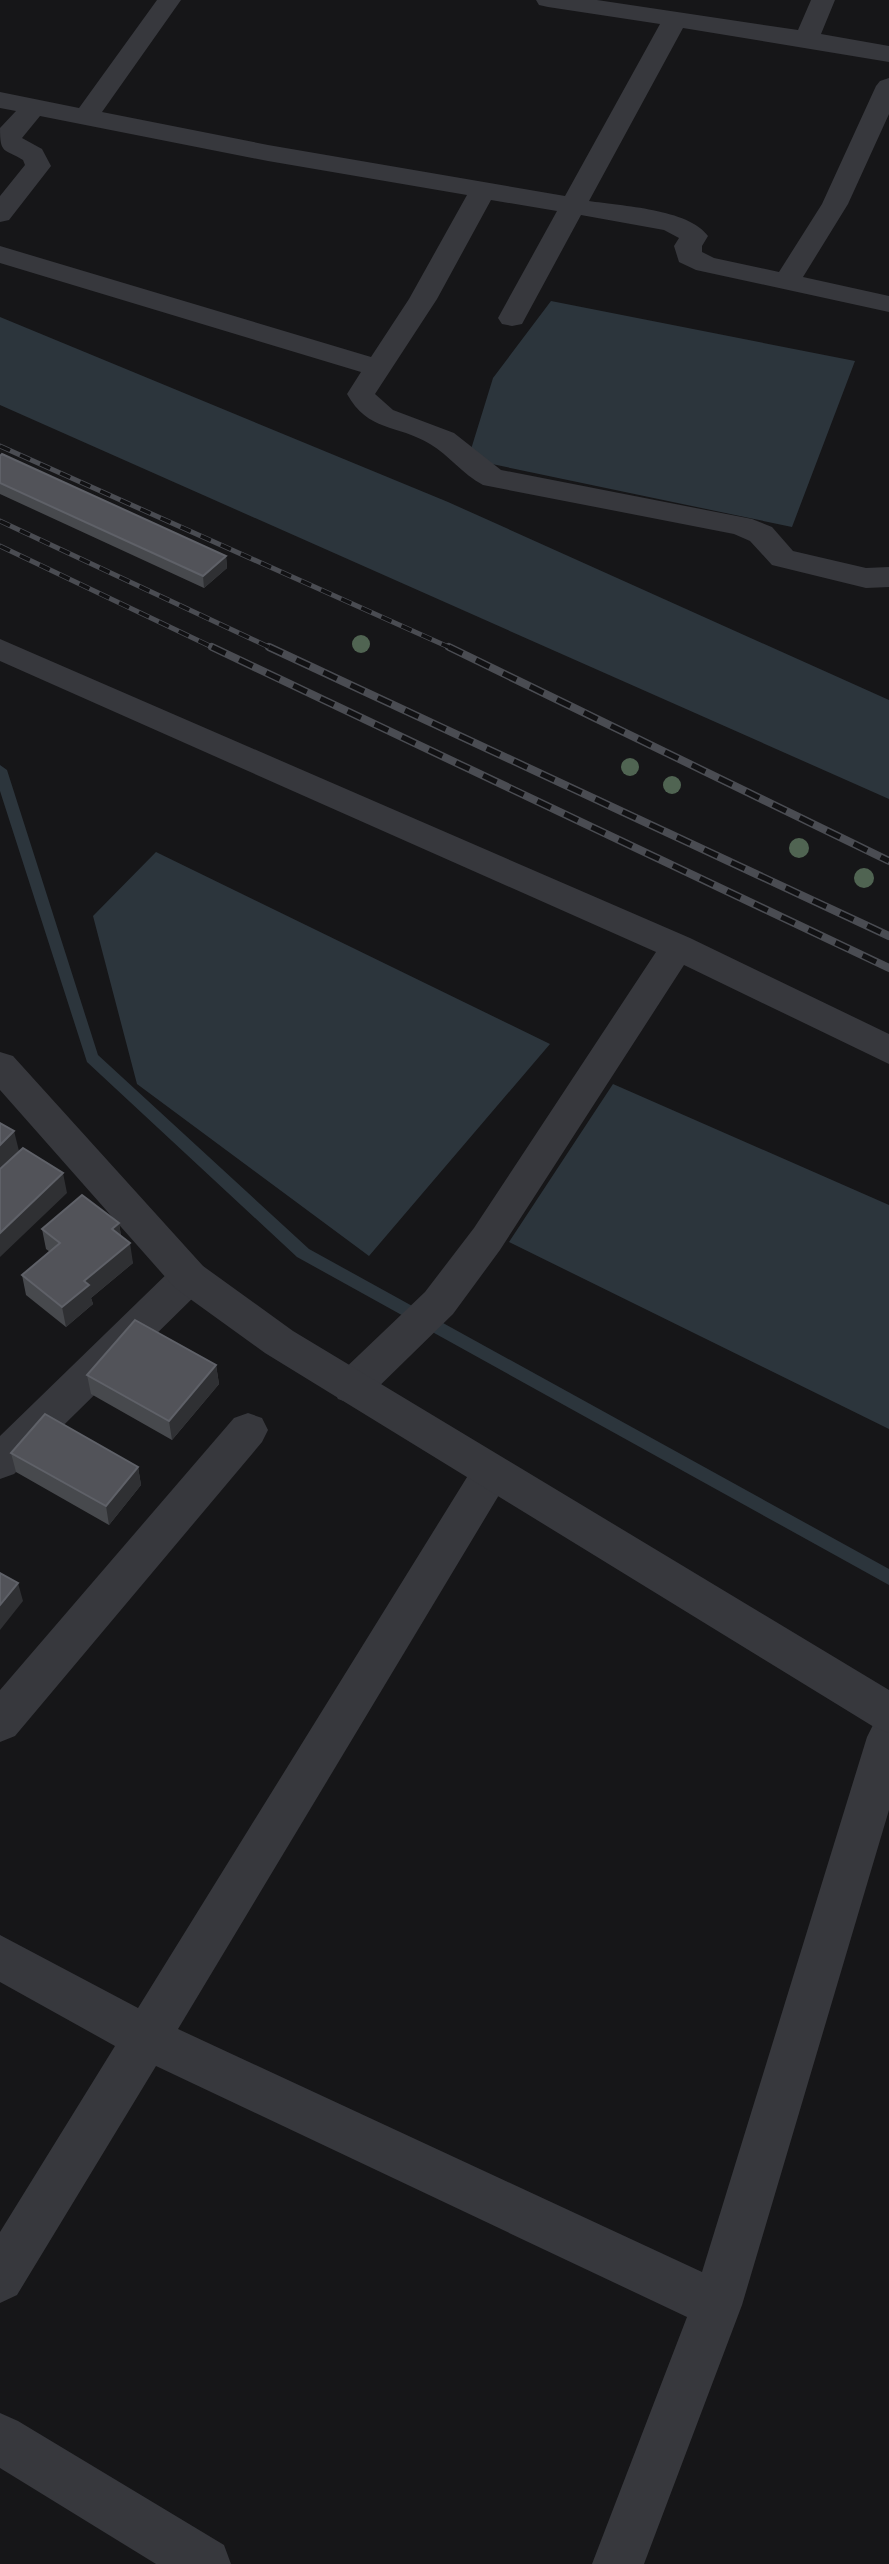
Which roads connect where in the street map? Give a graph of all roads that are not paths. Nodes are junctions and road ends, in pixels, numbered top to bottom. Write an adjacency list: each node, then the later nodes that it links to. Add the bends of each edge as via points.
1 (169, 0): 11 (street)
2 (548, 0): 4 (street)
3 (822, 0): 6 (street)
4 (624, 6): 5 (street)
5 (675, 19): 6 (street); 13 (street)
6 (807, 39): 7 (street)
7 (889, 54)
8 (889, 86): 16 (street, via 835,204)
9 (0, 100): 10 (street)
10 (34, 107): 11 (street); 14 (street, via 9,138 13,146 32,152 38,166)
11 (86, 117): 12 (street)
12 (483, 190): 13 (street); 19 (street, via 423,299)
13 (573, 205): 16 (street, via 672,223 694,236 689,256); 18 (street)
14 (0, 214)
15 (0, 254): 19 (street)
16 (786, 282): 17 (street)
17 (889, 304)
18 (512, 318)
19 (377, 368): 20 (street, via 362,394 365,405 450,443 478,471 493,478 741,526 761,534 783,558 866,578)
20 (889, 576)
21 (0, 649): 22 (street)
22 (678, 947): 23 (street); 26 (street, via 487,1239 439,1303)
23 (889, 1050)
24 (4, 1079): 25 (street)
25 (189, 1277): 26 (street, via 279,1342); 28 (street)
26 (352, 1387): 29 (street)
27 (248, 1430): 31 (street)
28 (0, 1462)
29 (491, 1473): 30 (street); 34 (street)
30 (889, 1713)
31 (0, 1722)
32 (889, 1737): 36 (street)
33 (0, 1957): 34 (street)
34 (145, 2037): 35 (street); 36 (street)
35 (0, 2277)
36 (717, 2305): 39 (street)
37 (0, 2439): 38 (street)
38 (205, 2564)
39 (618, 2564)

